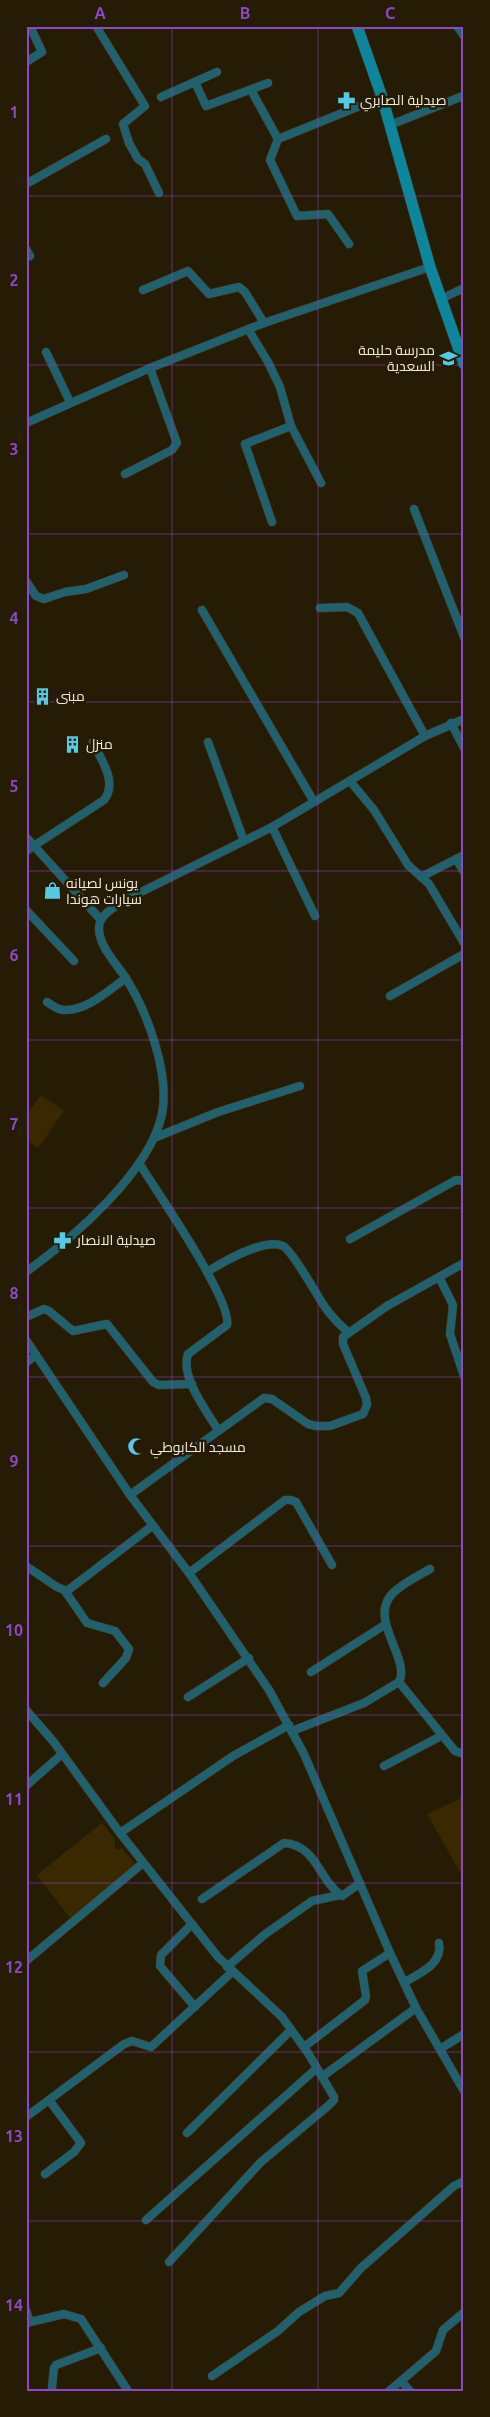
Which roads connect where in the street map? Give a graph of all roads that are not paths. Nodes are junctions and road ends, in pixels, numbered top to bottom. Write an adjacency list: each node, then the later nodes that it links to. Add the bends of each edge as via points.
1 (30, 26): 6 (street, via 42,52)
2 (96, 26): 18 (street, via 145,106 123,124 129,144 145,164)
3 (357, 26): 13 (main road)
4 (457, 26): 5 (street)
5 (464, 36)
6 (26, 62)
7 (217, 72): 8 (street)
8 (195, 82): 10 (street, via 206,106); 12 (street)
9 (268, 83): 10 (street)
10 (251, 90): 16 (street)
11 (464, 96): 14 (street)
12 (161, 97)
13 (382, 97): 14 (main road); 16 (street)
14 (390, 124): 20 (main road)
15 (106, 139): 17 (street)
16 (278, 139): 19 (street, via 270,160 297,216 328,214)
17 (26, 184)
18 (159, 193)
19 (349, 244)
20 (430, 267): 23 (main road); 24 (street)
21 (464, 288): 23 (street)
22 (143, 290): 24 (street, via 188,271 209,294 239,287)
23 (441, 300): 27 (main road)
24 (264, 323): 25 (street)
25 (248, 329): 28 (street); 31 (street, via 280,387)
26 (46, 352): 29 (street)
27 (464, 364)
28 (150, 368): 29 (street); 32 (street, via 177,443 172,450)
29 (70, 402): 30 (street)
30 (26, 423)
31 (291, 426): 33 (street); 35 (street, via 244,444)
32 (125, 474)
33 (321, 483)
34 (414, 509): 40 (street)
35 (272, 522)
36 (124, 575): 37 (street, via 44,599 36,596)
37 (26, 580)
38 (320, 608): 43 (street, via 347,607 358,612)
39 (202, 610): 48 (street)
40 (464, 637)
41 (464, 719): 42 (street)
42 (451, 724): 43 (street); 46 (street)
43 (424, 736): 47 (street)
44 (93, 742): 52 (street, via 110,779 108,794 104,800)
45 (208, 742): 51 (street)
46 (464, 748)
47 (350, 781): 48 (street); 57 (street, via 374,810 408,865)
48 (314, 802): 49 (street)
49 (272, 826): 51 (street); 59 (street)
50 (26, 837): 52 (street)
51 (244, 841): 60 (street, via 128,899)
52 (34, 845): 53 (street); 60 (street)
53 (26, 851)
54 (464, 855): 55 (street)
55 (456, 859): 56 (street); 57 (street)
56 (464, 872)
57 (421, 877): 61 (street, via 429,884)
58 (26, 910): 63 (street)
59 (315, 916)
60 (101, 920): 64 (street, via 99,929 103,940)
61 (464, 944)
62 (464, 954): 65 (street)
63 (74, 962)
64 (126, 978): 66 (street, via 100,997 77,1008 64,1010); 68 (street, via 146,1016 160,1066 162,1112)
65 (390, 996)
66 (47, 1002)
67 (300, 1086): 68 (street, via 218,1112)
68 (154, 1138): 69 (street)
69 (139, 1163): 73 (street, via 86,1223); 74 (street)
70 (463, 1179): 71 (street)
71 (350, 1239)
72 (464, 1264): 75 (street)
73 (26, 1272)
74 (207, 1272): 77 (street, via 254,1249 283,1246 326,1309); 82 (street, via 228,1320 227,1325 188,1354 185,1369)
75 (439, 1277): 77 (street); 81 (street, via 453,1305 450,1334)
76 (26, 1317): 82 (street, via 49,1310 73,1331 107,1324 153,1382 159,1386)
77 (348, 1332): 83 (street, via 342,1340 366,1398 363,1414 330,1426 316,1426 268,1398 260,1400)
78 (26, 1340): 79 (street)
79 (36, 1356): 80 (street); 84 (street)
80 (26, 1363)
81 (464, 1376)
82 (192, 1384): 83 (street)
83 (218, 1430): 84 (street)
84 (130, 1495): 85 (street)
85 (152, 1526): 89 (street); 90 (street)
86 (332, 1565): 89 (street, via 296,1502 285,1500)
87 (28, 1569): 90 (street)
88 (430, 1569): 91 (street, via 394,1592 387,1606)
89 (189, 1574): 92 (street)
90 (64, 1591): 95 (street, via 87,1623 115,1631 129,1649 126,1658)
91 (386, 1624): 93 (street); 94 (street, via 402,1672)
92 (249, 1658): 96 (street); 98 (street)
93 (312, 1672)
94 (400, 1682): 98 (street, via 364,1703); 99 (street)
95 (103, 1683)
96 (188, 1697)
97 (26, 1710): 100 (street)
98 (291, 1728): 104 (street, via 233,1756); 106 (street)
99 (441, 1736): 101 (street, via 454,1751); 102 (street)
100 (62, 1754): 103 (street); 104 (street)
101 (464, 1754)
102 (384, 1766)
103 (26, 1786)
104 (120, 1833): 105 (street)
105 (143, 1863): 109 (street); 112 (street)
106 (360, 1883): 107 (street, via 347,1894); 111 (street)
107 (340, 1895): 108 (street, via 311,1854 294,1844 284,1843); 113 (street, via 312,1901 264,1935)
108 (202, 1899)
109 (192, 1924): 113 (street); 115 (street, via 161,1955 159,1961)
110 (439, 1943): 114 (street, via 436,1961)
111 (390, 1953): 114 (street); 119 (street, via 362,1971 365,2000)
112 (26, 1961)
113 (230, 1969): 115 (street); 117 (street, via 270,2005)
114 (404, 1982): 116 (street)
115 (195, 2007): 124 (street, via 151,2047 132,2041 124,2044)
116 (416, 2008): 120 (street); 122 (street)
117 (291, 2030): 119 (street); 126 (street)
118 (464, 2034): 120 (street)
119 (304, 2047): 121 (street)
120 (440, 2049): 123 (street)
121 (317, 2068): 122 (street); 129 (street)
122 (322, 2076): 130 (street, via 334,2100 261,2162)
123 (464, 2091)
124 (49, 2100): 125 (street); 127 (street, via 81,2143)
125 (26, 2117)
126 (187, 2133)
127 (45, 2174)
128 (464, 2181): 135 (street, via 454,2186 361,2268 338,2293 324,2296 299,2312 278,2331)
129 (146, 2220)
130 (169, 2262)
131 (26, 2310): 133 (street)
132 (463, 2313): 136 (street, via 443,2330 436,2350)
133 (28, 2322): 134 (street, via 64,2314 74,2316 81,2319)
134 (102, 2348): 137 (street, via 56,2365); 138 (street)
135 (212, 2376)
136 (401, 2381): 139 (street); 140 (street)
137 (52, 2387)
138 (128, 2391)
139 (390, 2391)
140 (410, 2391)

